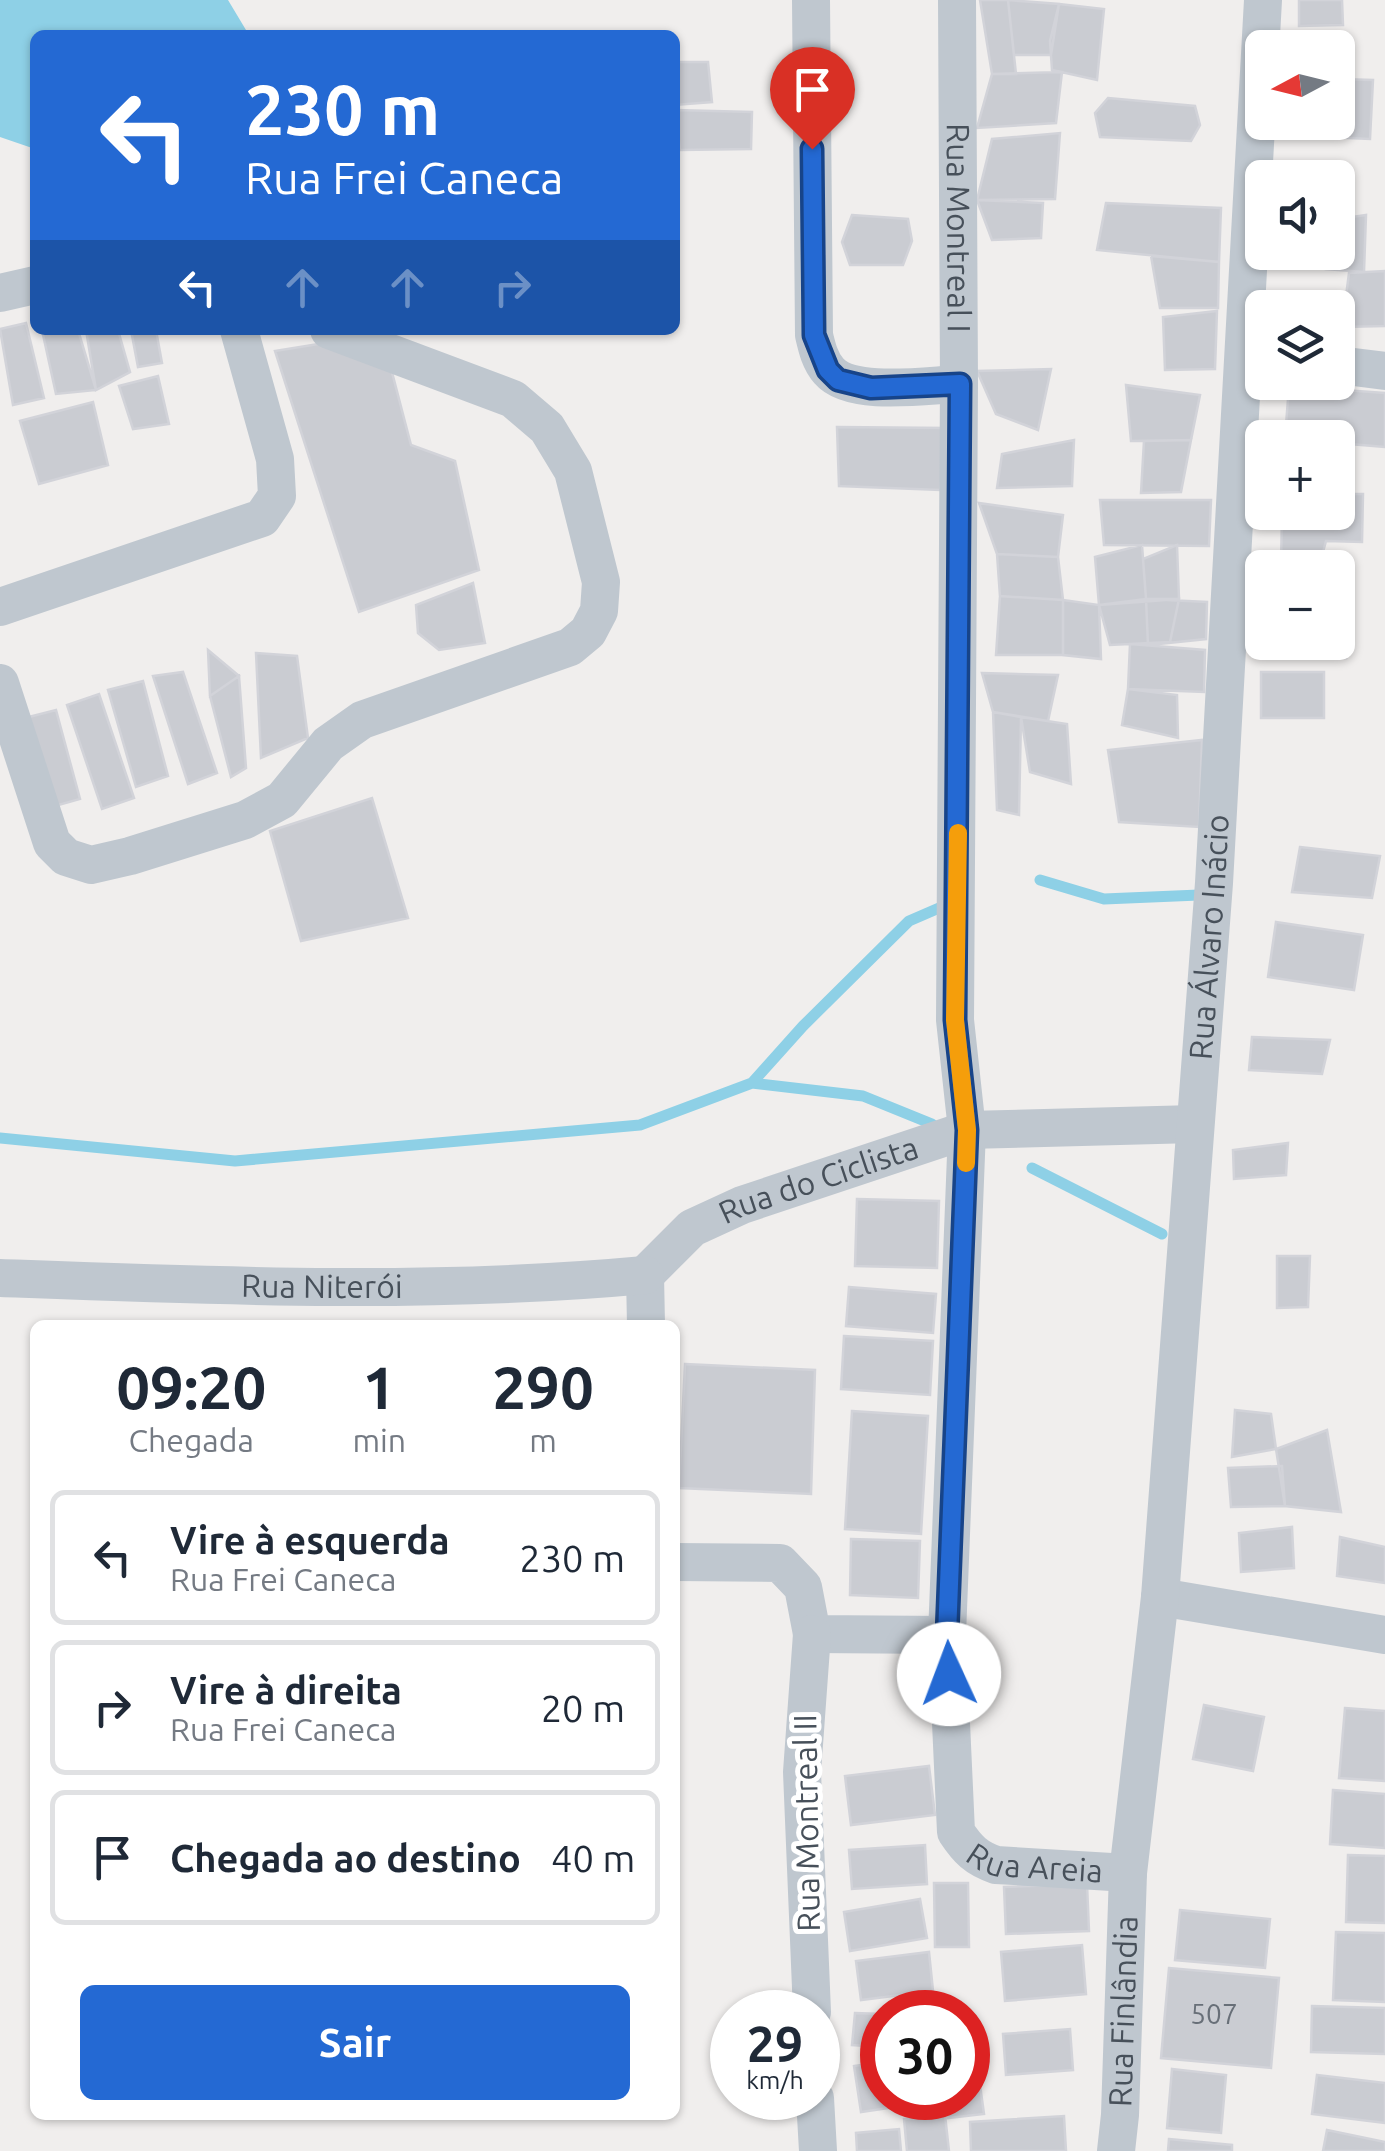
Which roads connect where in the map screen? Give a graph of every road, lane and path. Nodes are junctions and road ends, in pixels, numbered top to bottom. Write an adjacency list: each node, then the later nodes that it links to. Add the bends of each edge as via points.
1 (810, 0): 11 (street, via 814,335 820,356 838,380 871,388)
2 (957, 0): 11 (street, Rua Montreal I)
3 (1264, 0): 5 (street, Rua Álvaro Inácio)
4 (30, 286): 6 (street)
5 (1256, 290)
6 (0, 293)
7 (240, 335): 13 (street, via 275,459 276,496 262,518)
8 (342, 335): 14 (street, via 513,399 546,428 572,470 602,582 588,632 570,646 362,720 328,744 282,800 245,820 91,865 66,858 52,843)
9 (1355, 367): 10 (street)
10 (1385, 370)
11 (960, 384): 16 (street, Rua Montreal I, via 955,1020)
12 (1251, 400): 15 (street, Rua Álvaro Inácio)
13 (0, 607)
14 (0, 683)
15 (1195, 1124): 16 (street, Rua do Ciclista); 22 (street, Rua Álvaro Inácio)
16 (967, 1130): 17 (street, Rua do Ciclista, via 742,1205 692,1228); 24 (street, Rua Montreal I)
17 (645, 1275): 19 (street, Rua Niterói); 20 (street)
18 (0, 1278): 19 (street, Rua Niterói)
19 (304, 1307)
20 (646, 1320)
21 (680, 1562): 23 (street, Rua Montreal II, via 780,1563 803,1587)
22 (1160, 1597): 25 (street); 27 (street, Rua Álvaro Inácio)
23 (812, 1634): 24 (street); 28 (street, Rua Montreal II, via 802,1772)
24 (947, 1635): 26 (street, Rua Montreal I)
25 (1385, 1635)
26 (956, 1832): 27 (street, Rua Areia, via 979,1859 996,1864)
27 (1128, 1874): 31 (street, Rua Finlândia)
28 (811, 1990)
29 (817, 2120): 30 (street)
30 (818, 2151)
31 (1116, 2151)

